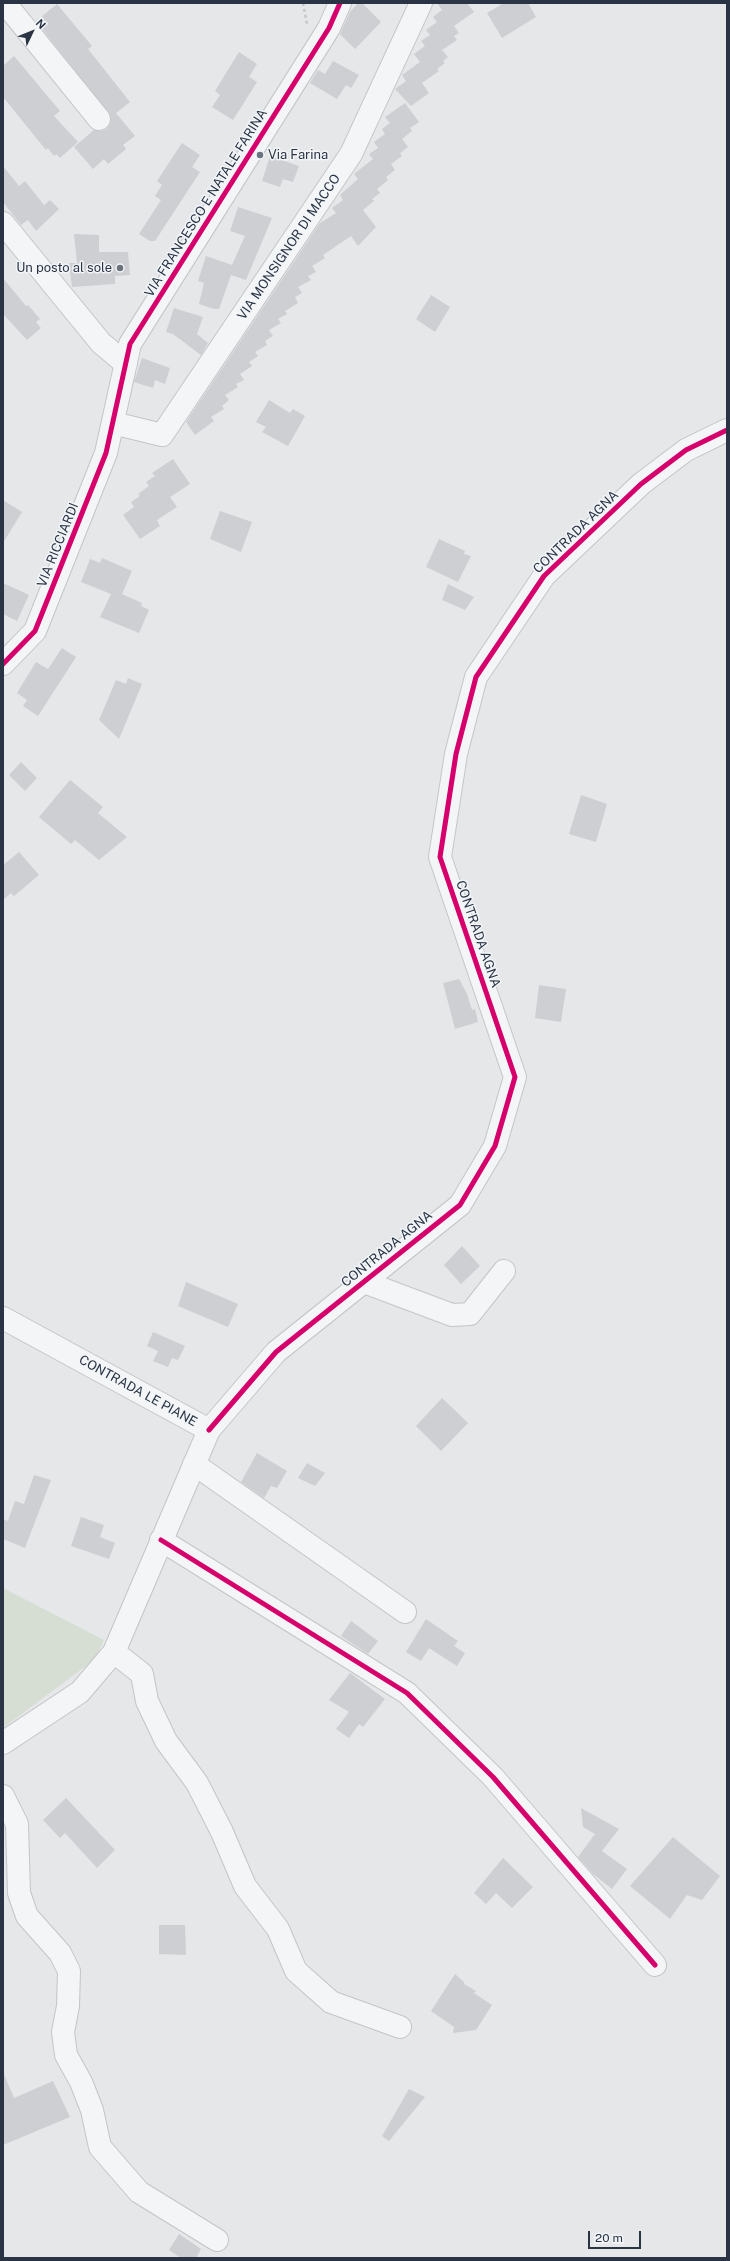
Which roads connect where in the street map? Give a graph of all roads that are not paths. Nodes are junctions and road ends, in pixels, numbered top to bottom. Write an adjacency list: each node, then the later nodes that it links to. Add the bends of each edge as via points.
1 (322, 3): 5 (street)
2 (340, 3): 5 (street, VIA FRANCESCO E NATALE FARINA)
3 (421, 3): 9 (street, VIA MONSIGNOR DI MACCO, via 351,154 162,435)
4 (8, 15): 6 (street)
5 (329, 28): 8 (street, VIA FRANCESCO E NATALE FARINA, via 130,344)
6 (99, 119)
7 (3, 223): 8 (street, via 101,343)
8 (126, 364): 9 (street, VIA FRANCESCO E NATALE FARINA)
9 (113, 423): 11 (street, VIA RICCIARDI, via 106,453 35,631)
10 (727, 430): 13 (street, CONTRADA AGNA, via 686,450 641,484 544,576 476,677 456,754 440,858 515,1077 495,1146 460,1205)
11 (3, 664)
12 (504, 1271): 13 (street, via 470,1314 452,1315)
13 (364, 1282): 15 (street, CONTRADA AGNA, via 276,1352)
14 (3, 1318): 15 (street, CONTRADA LE PIANE)
15 (208, 1430): 16 (street, CONTRADA LE PIANE)
16 (194, 1464): 17 (street, CONTRADA LE PIANE); 18 (street)
17 (161, 1540): 19 (street, CONTRADA LE PIANE); 22 (street, via 407,1693 493,1777)
18 (405, 1612)
19 (114, 1652): 20 (street, CONTRADA LE PIANE, via 80,1692); 23 (street, via 142,1674 147,1701 166,1741 197,1783 245,1886 278,1929 296,1971 331,2002)
20 (3, 1742)
21 (3, 1796): 24 (street, via 17,1824 19,1893 27,1916 60,1953 69,1971 68,2006 63,2032 66,2055 81,2082 92,2110 100,2146 139,2192)
22 (655, 1965)
23 (400, 2027)
24 (217, 2240)

